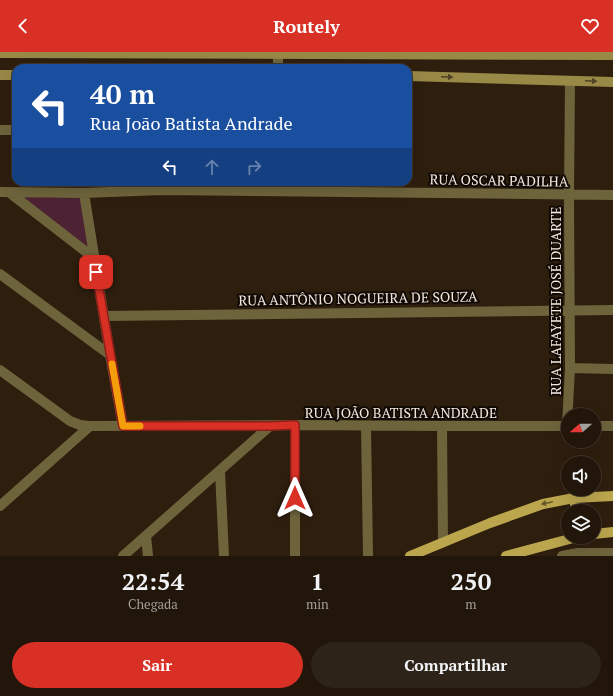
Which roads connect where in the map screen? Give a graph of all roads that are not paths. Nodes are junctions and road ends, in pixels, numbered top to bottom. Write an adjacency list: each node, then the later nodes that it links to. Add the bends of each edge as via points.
1 (0, 53): 2 (main road)
2 (278, 53): 3 (main road); 4 (street)
3 (613, 55)
4 (278, 64)
5 (0, 75): 6 (main road)
6 (12, 75)
7 (412, 76): 8 (main road, one-way to 8)
8 (570, 81): 9 (main road, one-way to 9); 16 (street, RUA LAFAYETE JOSÉ DUARTE)
9 (613, 82)
10 (0, 130): 11 (street)
11 (12, 130)
12 (162, 186): 15 (street, RUA OSCAR PADILHA); 16 (street, RUA OSCAR PADILHA)
13 (0, 192): 14 (street, RUA OSCAR PADILHA)
14 (10, 193): 15 (street, RUA OSCAR PADILHA); 18 (street)
15 (84, 193): 18 (street)
16 (569, 195): 17 (street, RUA OSCAR PADILHA); 20 (street, RUA LAFAYETE JOSÉ DUARTE)
17 (613, 195)
18 (94, 258): 22 (street)
19 (0, 274): 23 (street)
20 (570, 310): 21 (street, RUA ANTÔNIO NOGUEIRA DE SOUZA); 22 (street, RUA ANTÔNIO NOGUEIRA DE SOUZA); 24 (street, RUA LAFAYETE JOSÉ DUARTE)
21 (613, 310)
22 (104, 316): 23 (street)
23 (110, 355): 30 (street)
24 (570, 368): 25 (street); 27 (street, RUA LAFAYETE JOSÉ DUARTE)
25 (613, 368)
26 (0, 370): 29 (street, RUA JOÃO BATISTA ANDRADE, via 70,421)
27 (569, 408)
28 (295, 425): 31 (street, RUA JOÃO BATISTA ANDRADE); 32 (street, RUA JOÃO BATISTA ANDRADE); 52 (street)
29 (90, 426): 30 (street, RUA JOÃO BATISTA ANDRADE); 41 (street)
30 (123, 426): 31 (street, RUA JOÃO BATISTA ANDRADE)
31 (270, 426): 37 (street)
32 (366, 426): 33 (street, RUA JOÃO BATISTA ANDRADE); 53 (street)
33 (442, 426): 34 (street, RUA JOÃO BATISTA ANDRADE); 46 (street)
34 (561, 426)
35 (601, 426): 36 (street)
36 (613, 426)
37 (220, 471): 44 (street); 51 (street)
38 (613, 496): 39 (main road)
39 (574, 498): 40 (main road); 46 (main road, one-way to 46, via 543,504)
40 (575, 504)
41 (0, 506)
42 (613, 532): 43 (main road)
43 (601, 533)
44 (146, 536): 49 (street); 50 (street)
45 (561, 541): 55 (main road)
46 (443, 542): 54 (main road)
47 (613, 553): 48 (street)
48 (579, 555): 56 (street)
49 (123, 556)
50 (148, 556)
51 (224, 556)
52 (295, 556)
53 (368, 556)
54 (410, 556)
55 (506, 556)
56 (562, 556)

